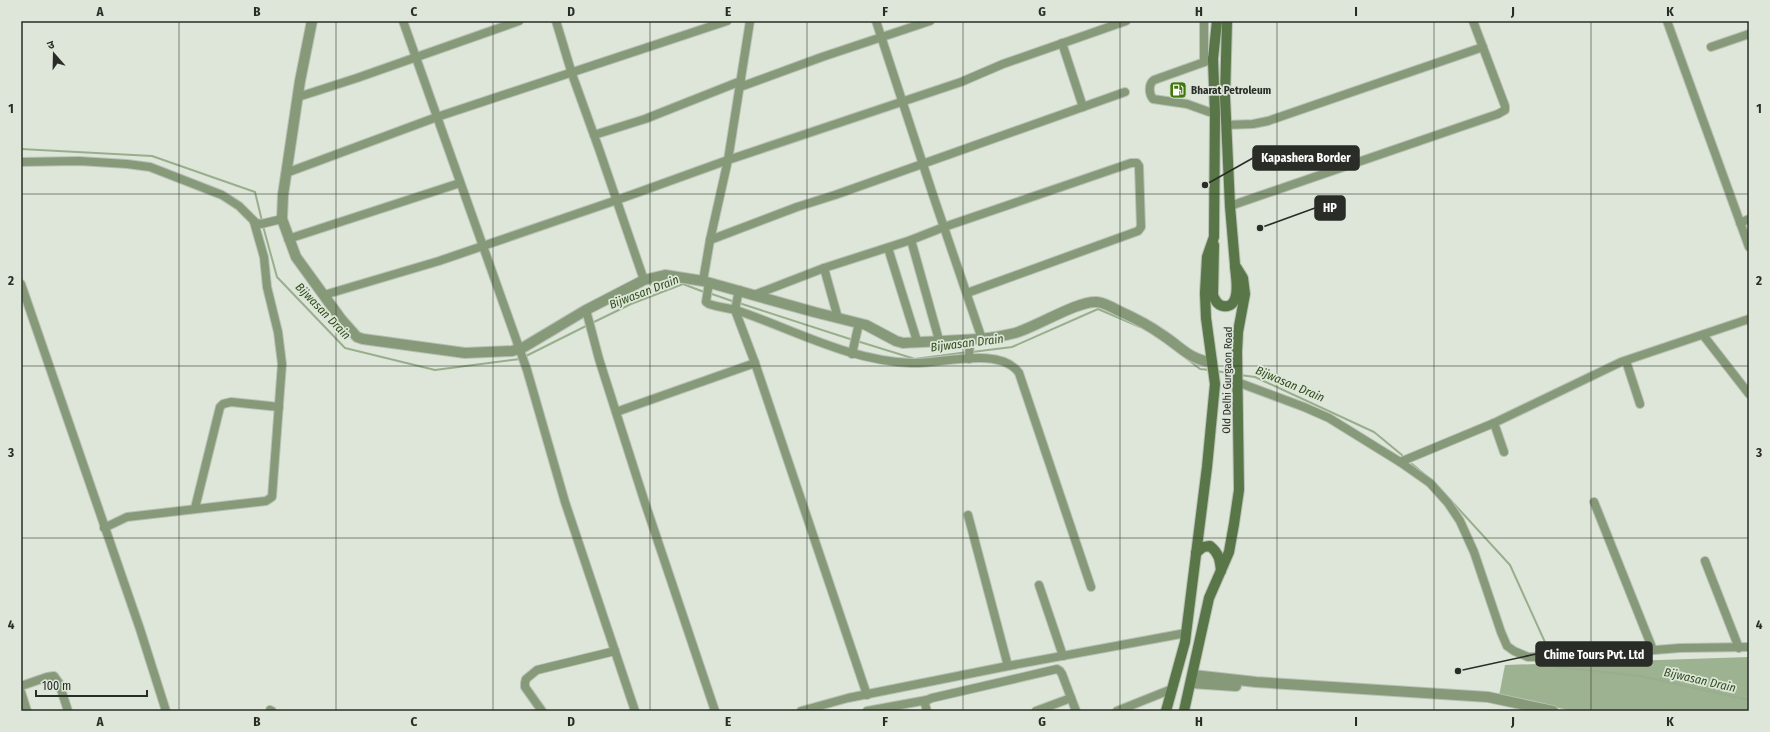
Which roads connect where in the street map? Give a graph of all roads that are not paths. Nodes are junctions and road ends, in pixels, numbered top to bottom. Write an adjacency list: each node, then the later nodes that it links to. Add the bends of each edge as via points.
1 (313, 21): 25 (street)
2 (403, 21): 20 (street)
3 (519, 21): 20 (street)
4 (556, 21): 22 (street)
5 (727, 21): 22 (street)
6 (750, 21): 23 (street)
7 (876, 21): 16 (street)
8 (930, 21): 16 (street)
9 (1126, 21): 17 (street)
10 (1204, 21): 21 (street)
11 (1217, 21): 21 (main road, Old Delhi Gurgaon Road)
12 (1227, 21): 30 (main road, Old Delhi Gurgaon Road)
13 (1473, 21): 18 (street)
14 (1667, 21): 41 (street)
15 (1749, 34): 19 (street)
16 (882, 38): 23 (street); 26 (street)
17 (1062, 43): 26 (street, via 961,82); 27 (street)
18 (1483, 47): 30 (street, via 1268,121); 38 (street, via 1505,106 1502,112)
19 (1711, 47)
20 (415, 56): 25 (street, via 358,78); 29 (street)
21 (1209, 61): 28 (main road, Old Delhi Gurgaon Road); 28 (street, via 1154,80 1150,84 1150,95 1153,99 1187,104)
22 (572, 74): 29 (street); 31 (street)
23 (740, 84): 31 (street); 32 (street)
24 (1125, 92): 27 (street)
25 (298, 96): 35 (street)
26 (903, 101): 32 (street); 34 (street)
27 (1083, 107): 34 (street)
28 (1215, 114): 44 (main road, Old Delhi Gurgaon Road)
29 (437, 117): 35 (street); 36 (street)
30 (1226, 125): 38 (main road, Old Delhi Gurgaon Road)
31 (594, 135): 37 (street)
32 (728, 160): 37 (street); 46 (street)
33 (21, 162): 42 (street, via 79,161 150,167 222,195 239,206)
34 (923, 163): 43 (street); 46 (street)
35 (286, 173): 39 (street)
36 (460, 183): 45 (street); 48 (street)
37 (617, 200): 48 (street); 53 (street)
38 (1230, 206): 51 (main road, Old Delhi Gurgaon Road)
39 (280, 219): 42 (street); 45 (street)
40 (1749, 220): 41 (street)
41 (1740, 222): 49 (street)
42 (257, 225): 79 (street, via 267,287 278,332 281,358)
43 (944, 227): 47 (street); 56 (street); 56 (street, via 1131,163 1135,162 1139,166 1141,227 1138,231)
44 (1214, 237): 51 (main road, via 1213,295 1216,302 1223,306 1230,306 1235,302); 75 (main road, Old Delhi Gurgaon Road, via 1207,257 1205,293)
45 (288, 238): 58 (street, via 296,257)
46 (710, 240): 54 (street)
47 (911, 240): 50 (street); 67 (street)
48 (482, 245): 58 (street); 71 (street)
49 (1749, 247)
50 (888, 248): 52 (street); 68 (street)
51 (1235, 265): 76 (main road, Old Delhi Gurgaon Road, via 1243,278 1245,294 1238,332)
52 (824, 268): 59 (street); 62 (street)
53 (644, 280): 54 (street, via 665,275); 61 (street)
54 (706, 283): 57 (street); 60 (street, via 706,302)
55 (21, 284): 87 (street)
56 (967, 292): 66 (street)
57 (738, 293): 59 (street); 60 (street)
58 (324, 295): 71 (street, via 351,331 363,339 474,354)
59 (754, 295): 62 (street)
60 (735, 308): 70 (street, via 810,340); 74 (street)
61 (586, 310): 71 (street); 80 (street)
62 (838, 318): 64 (street)
63 (1749, 319): 65 (street)
64 (859, 326): 68 (street, via 871,327 903,343); 70 (street)
65 (1703, 335): 73 (street); 77 (street)
66 (982, 339): 69 (street); 75 (street, via 1038,325 1081,305 1097,302 1134,318)
67 (939, 340): 68 (street); 69 (street)
68 (917, 341)
69 (970, 342): 72 (street)
70 (852, 351): 72 (street, via 883,360 910,363)
71 (520, 352): 97 (street, via 565,502)
72 (969, 356): 92 (street, via 1003,361 1011,364 1020,373)
73 (1626, 360): 78 (street); 81 (street)
74 (755, 363): 80 (street); 104 (street)
75 (1212, 367): 88 (main road, Old Delhi Gurgaon Road, via 1214,384 1207,467)
76 (1237, 376): 83 (street, via 1328,418); 90 (main road, Old Delhi Gurgaon Road, via 1239,490 1229,552)
77 (1749, 394)
78 (1640, 404)
79 (280, 407): 85 (street, via 231,402 220,407); 85 (street, via 271,499)
80 (616, 412): 113 (street)
81 (1494, 423): 82 (street); 83 (street)
82 (1504, 452)
83 (1400, 462): 96 (street, via 1430,483 1460,521 1474,552 1501,632 1507,646 1514,652 1534,657)
84 (1594, 502): 96 (street)
85 (195, 508): 87 (street, via 127,516)
86 (968, 515): 99 (street)
87 (104, 528): 110 (street)
88 (1196, 553): 90 (main road, via 1203,547 1210,546 1220,558); 93 (main road, Old Delhi Gurgaon Road)
89 (1705, 561): 95 (street)
90 (1221, 572): 100 (main road, Old Delhi Gurgaon Road, via 1209,598)
91 (1039, 585): 98 (street)
92 (1090, 587)
93 (1186, 633): 98 (street); 102 (main road, Old Delhi Gurgaon Road)
94 (1749, 647): 95 (street)
95 (1739, 648): 96 (street)
96 (1653, 650)
97 (615, 651): 111 (street, via 543,667 532,672 526,679 526,687); 112 (street)
98 (1063, 656): 99 (street)
99 (1008, 666): 104 (street)
100 (1192, 679): 121 (main road, Old Delhi Gurgaon Road); 122 (street, via 1482,702); 123 (street, via 1488,697)
101 (21, 686): 109 (street, via 54,676 59,683)
102 (1172, 689): 119 (street); 120 (main road, Old Delhi Gurgaon Road)
103 (21, 692): 108 (street)
104 (867, 694): 114 (street)
105 (1071, 698): 106 (street, via 1062,674 1057,669); 117 (street); 118 (street)
106 (927, 700): 107 (street); 116 (street)
107 (882, 709): 115 (street)
108 (27, 711)
109 (68, 711)
110 (166, 711)
111 (542, 711)
112 (635, 711)
113 (715, 711)
114 (801, 711)
115 (867, 711)
116 (927, 711)
117 (1036, 711)
118 (1076, 711)
119 (1117, 711)
120 (1166, 711)
121 (1184, 711)
122 (1529, 711)
123 (1553, 711)

